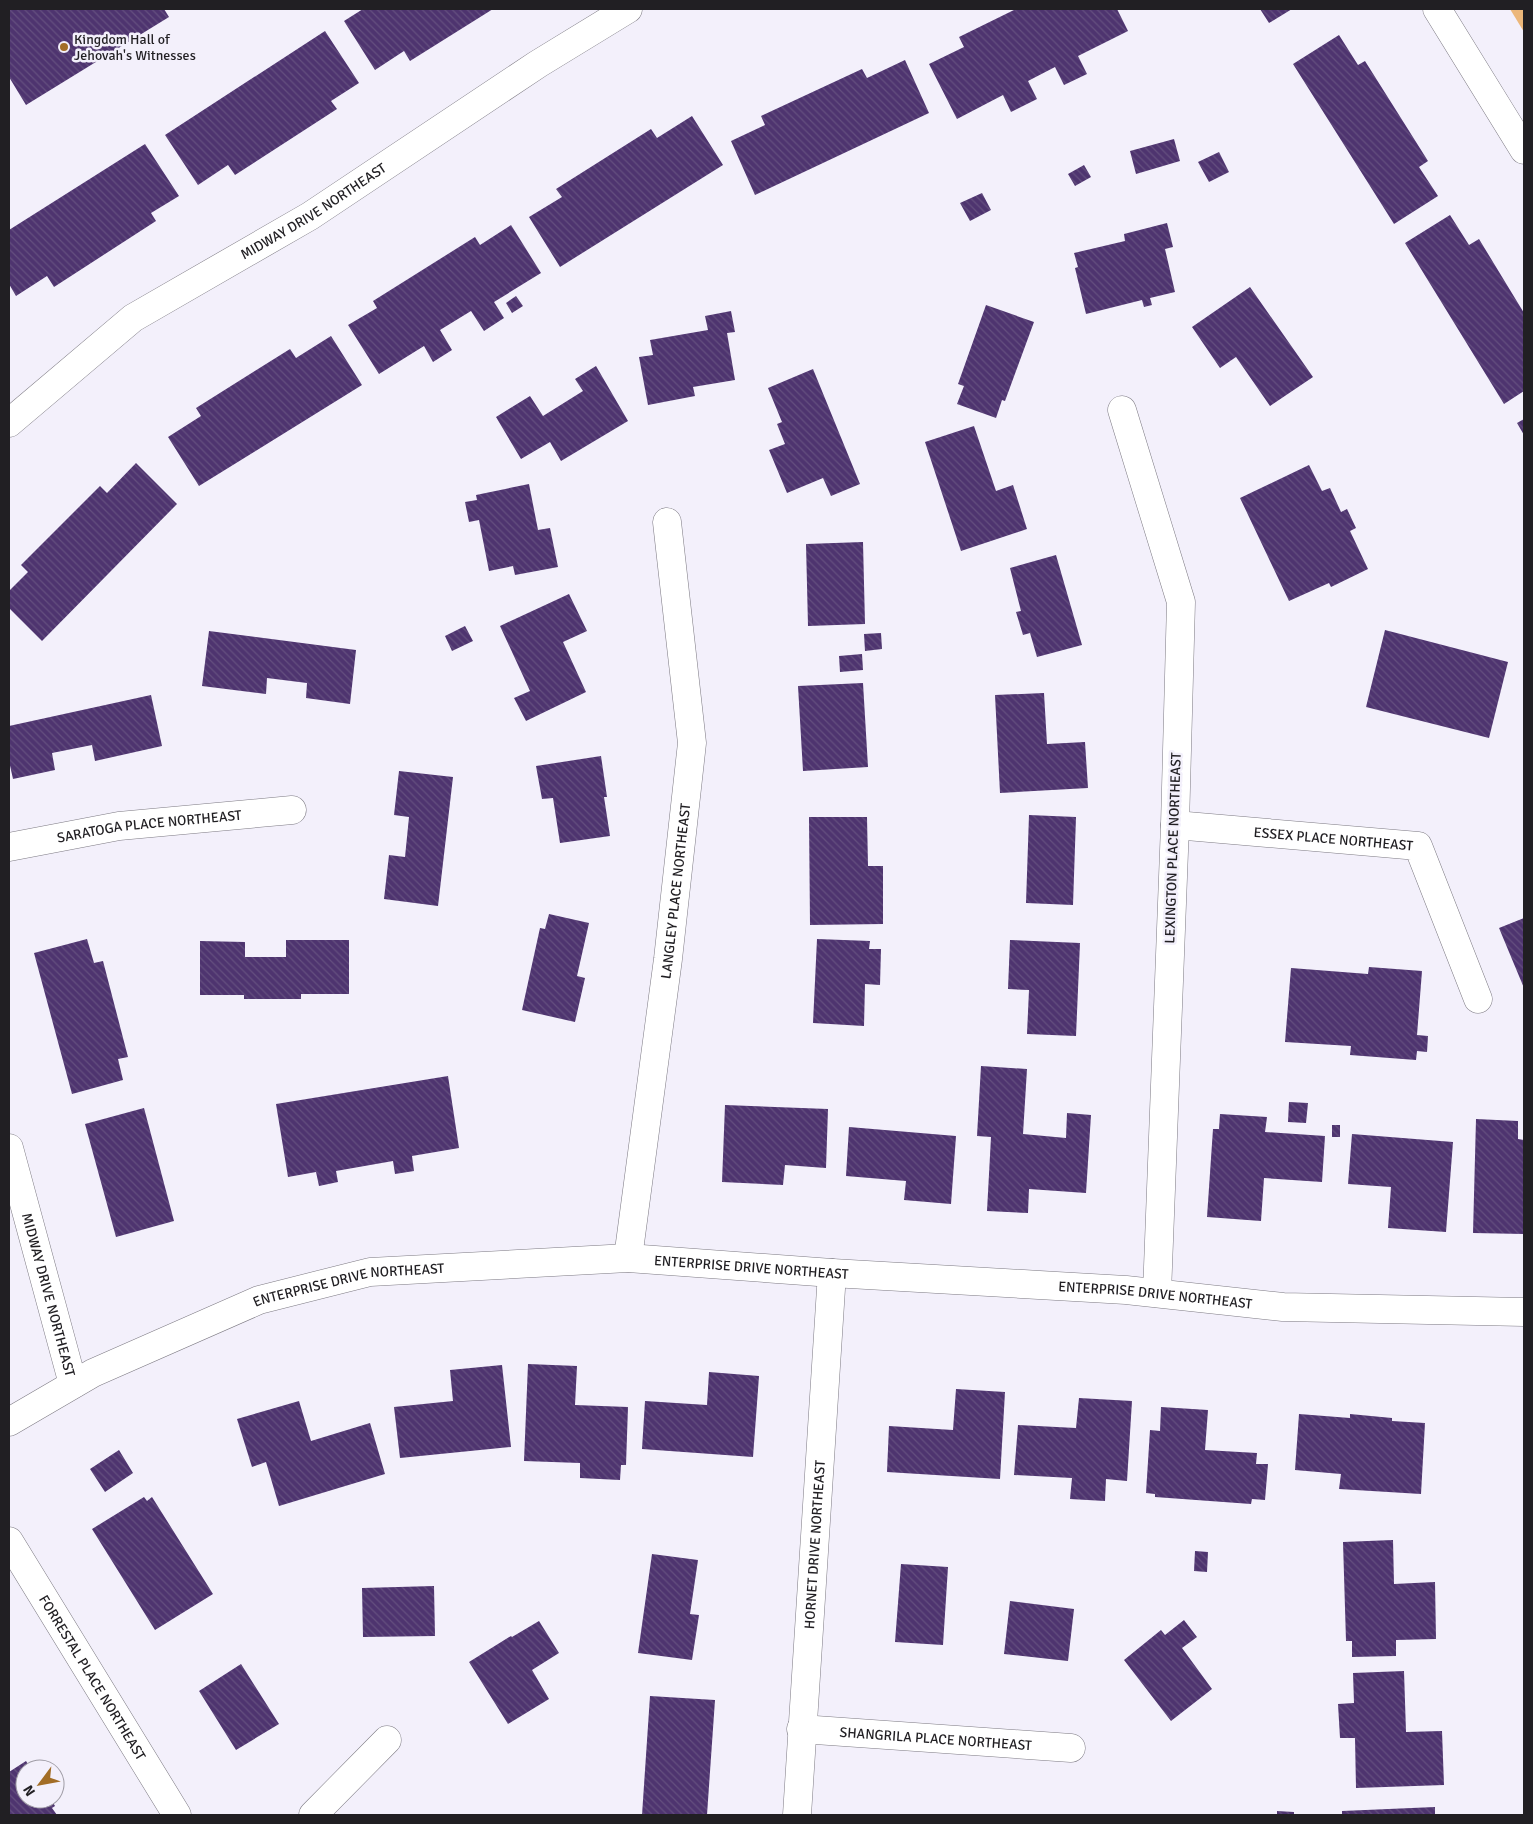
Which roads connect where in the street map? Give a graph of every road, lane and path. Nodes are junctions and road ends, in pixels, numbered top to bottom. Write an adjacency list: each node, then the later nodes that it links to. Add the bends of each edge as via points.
1 (628, 9): 5 (street, MIDWAY DRIVE NORTHEAST, via 538,64 310,216 133,318)
2 (1437, 9): 3 (street)
3 (1524, 150)
4 (1122, 410): 8 (street, LEXINGTON PLACE NORTHEAST, via 1181,602)
5 (9, 423)
6 (667, 522): 12 (street, LANGLEY PLACE NORTHEAST, via 692,743 668,959)
7 (292, 810): 9 (street, SARATOGA PLACE NORTHEAST, via 119,826)
8 (1175, 825): 10 (street, ESSEX PLACE NORTHEAST, via 1418,846); 14 (street, LEXINGTON PLACE NORTHEAST)
9 (9, 847)
10 (1478, 999)
11 (9, 1148): 16 (street, MIDWAY DRIVE NORTHEAST)
12 (628, 1258): 13 (street, ENTERPRISE DRIVE NORTHEAST); 16 (street, ENTERPRISE DRIVE NORTHEAST, via 370,1272 259,1300)
13 (832, 1273): 14 (street, ENTERPRISE DRIVE NORTHEAST); 19 (street, HORNET DRIVE NORTHEAST)
14 (1157, 1293): 15 (street, ENTERPRISE DRIVE NORTHEAST, via 1284,1308)
15 (1524, 1312)
16 (73, 1384): 17 (street, ENTERPRISE DRIVE NORTHEAST)
17 (9, 1422)
18 (9, 1541): 22 (street, FORRESTAL PLACE NORTHEAST)
19 (802, 1729): 21 (street, SHANGRILA PLACE NORTHEAST); 24 (street, HORNET DRIVE NORTHEAST)
20 (387, 1740): 23 (street)
21 (1071, 1748)
22 (177, 1815)
23 (313, 1815)
24 (797, 1815)

